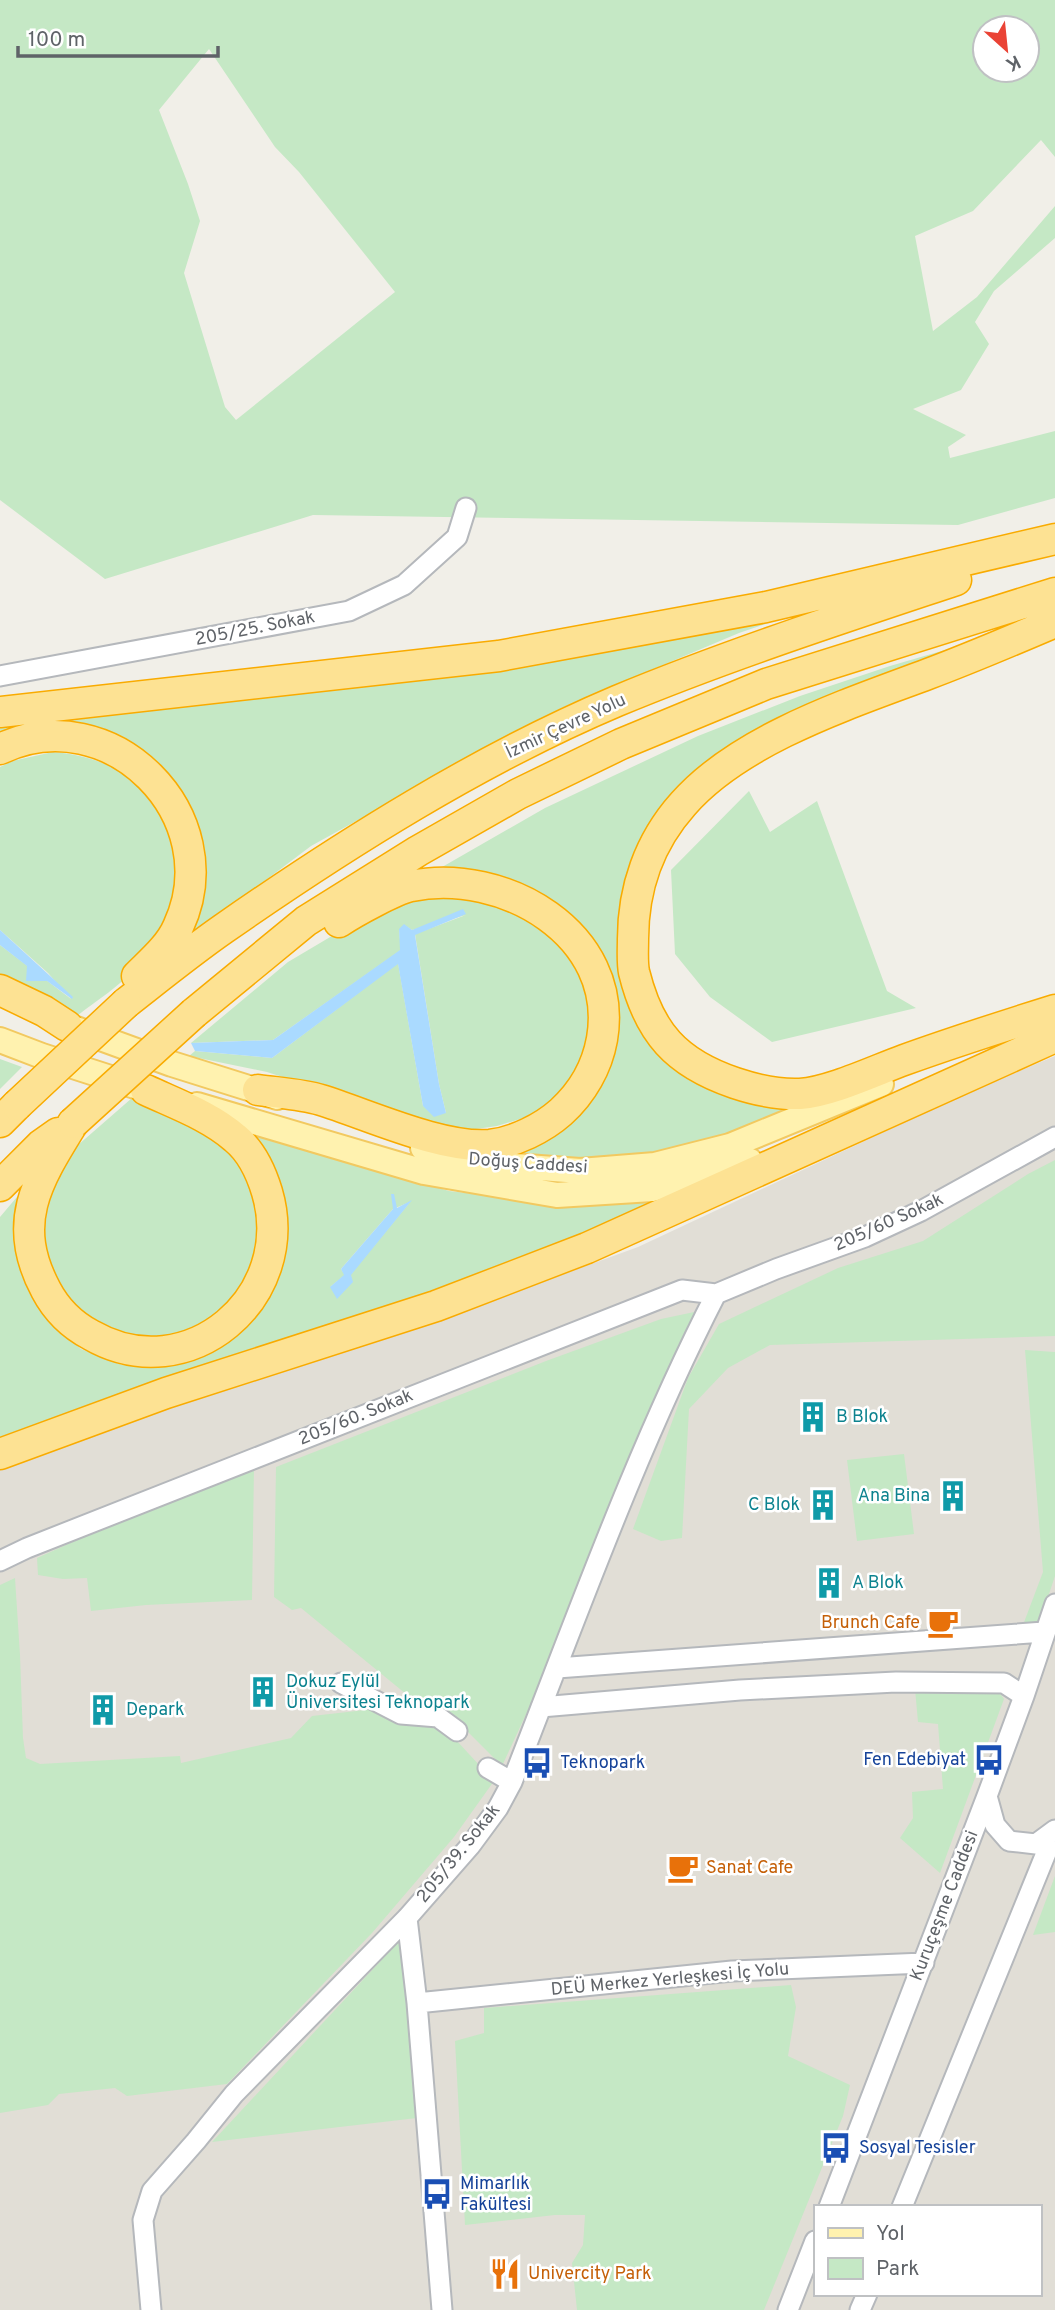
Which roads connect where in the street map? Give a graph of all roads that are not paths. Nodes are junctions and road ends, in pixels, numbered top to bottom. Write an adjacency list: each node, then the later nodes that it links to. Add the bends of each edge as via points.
1 (466, 508): 6 (street, 205/25. Sokak, via 457,537 404,585 349,611)
2 (1055, 539): 7 (highway, via 766,607 499,656)
3 (1055, 547): 10 (highway, İzmir Çevre Yolu, via 758,646 615,702 514,750 302,876 221,930)
4 (1055, 593): 13 (highway, via 766,684 621,744 518,794 306,920)
5 (1055, 622): 12 (highway, via 833,710 734,758 683,803 657,839 641,874 633,916 633,968 643,1007 660,1035 684,1059 708,1074 757,1091 803,1094 829,1088)
6 (0, 676)
7 (0, 712)
8 (0, 749): 10 (highway, via 50,736 87,740 145,771 176,812 187,836 190,895 178,929 132,982)
9 (0, 990): 15 (highway)
10 (126, 1003): 20 (highway, İzmir Çevre Yolu, bridge)
11 (0, 1005): 15 (main road, Doğuş Caddesi)
12 (1055, 1010)
13 (194, 1013): 19 (highway, via 351,914 410,887 464,883 507,893 561,926 583,951 603,997 600,1050 574,1100 551,1121 491,1145 458,1143 318,1099); 21 (highway, bridge)
14 (1055, 1020): 19 (main road, Doğuş Caddesi, via 1000,1037 730,1146 655,1165 580,1171 474,1163 373,1133)
15 (67, 1026): 19 (main road, Doğuş Caddesi)
16 (1055, 1037): 18 (main road, Doğuş Caddesi, via 992,1058 729,1170 652,1189 557,1195 424,1172); 25 (highway, via 587,1248 436,1306 166,1393)
17 (0, 1040): 18 (main road, Doğuş Caddesi)
18 (146, 1090): 21 (highway, via 212,1121 236,1138 263,1178 271,1204 274,1234 257,1289 240,1312 201,1341 154,1353 129,1351 83,1331 49,1295 32,1257 30,1210 37,1186)
19 (258, 1090)
20 (6, 1113)
21 (73, 1123): 23 (highway, via 41,1145)
22 (1055, 1137): 24 (street, 205/60 Sokak, via 921,1212)
23 (0, 1186)
24 (716, 1294): 26 (street, 205/60. Sokak, via 682,1290); 29 (street, 205/39. Sokak, via 685,1355)
25 (0, 1454)
26 (0, 1561)
27 (1055, 1604): 28 (street, Kuruçeşme Caddesi)
28 (1044, 1632): 29 (street); 31 (street, Kuruçeşme Caddesi)
29 (557, 1668): 32 (street, 205/39. Sokak)
30 (341, 1683): 33 (street, via 401,1714 438,1717)
31 (1024, 1696): 32 (street, via 1003,1683 896,1682); 36 (street, Kuruçeşme Caddesi)
32 (541, 1707): 35 (street, 205/39. Sokak)
33 (457, 1731)
34 (488, 1768): 35 (street)
35 (512, 1782): 38 (street, 205/39. Sokak, via 470,1846)
36 (987, 1796): 37 (street, via 995,1825 1009,1840 1036,1844); 39 (street, Kuruçeşme Caddesi)
37 (1055, 1830): 42 (street)
38 (407, 1917): 40 (street); 44 (street, 205/39. Sokak, via 234,2094 152,2190 143,2220)
39 (924, 1963): 40 (street, DEÜ Merkez Yerleşkesi İç Yolu, via 732,1972); 41 (street, Kuruçeşme Caddesi)
40 (417, 2003): 45 (street)
41 (830, 2205)
42 (903, 2205)
43 (814, 2244): 46 (street)
44 (150, 2310)
45 (442, 2310)
46 (788, 2310)

